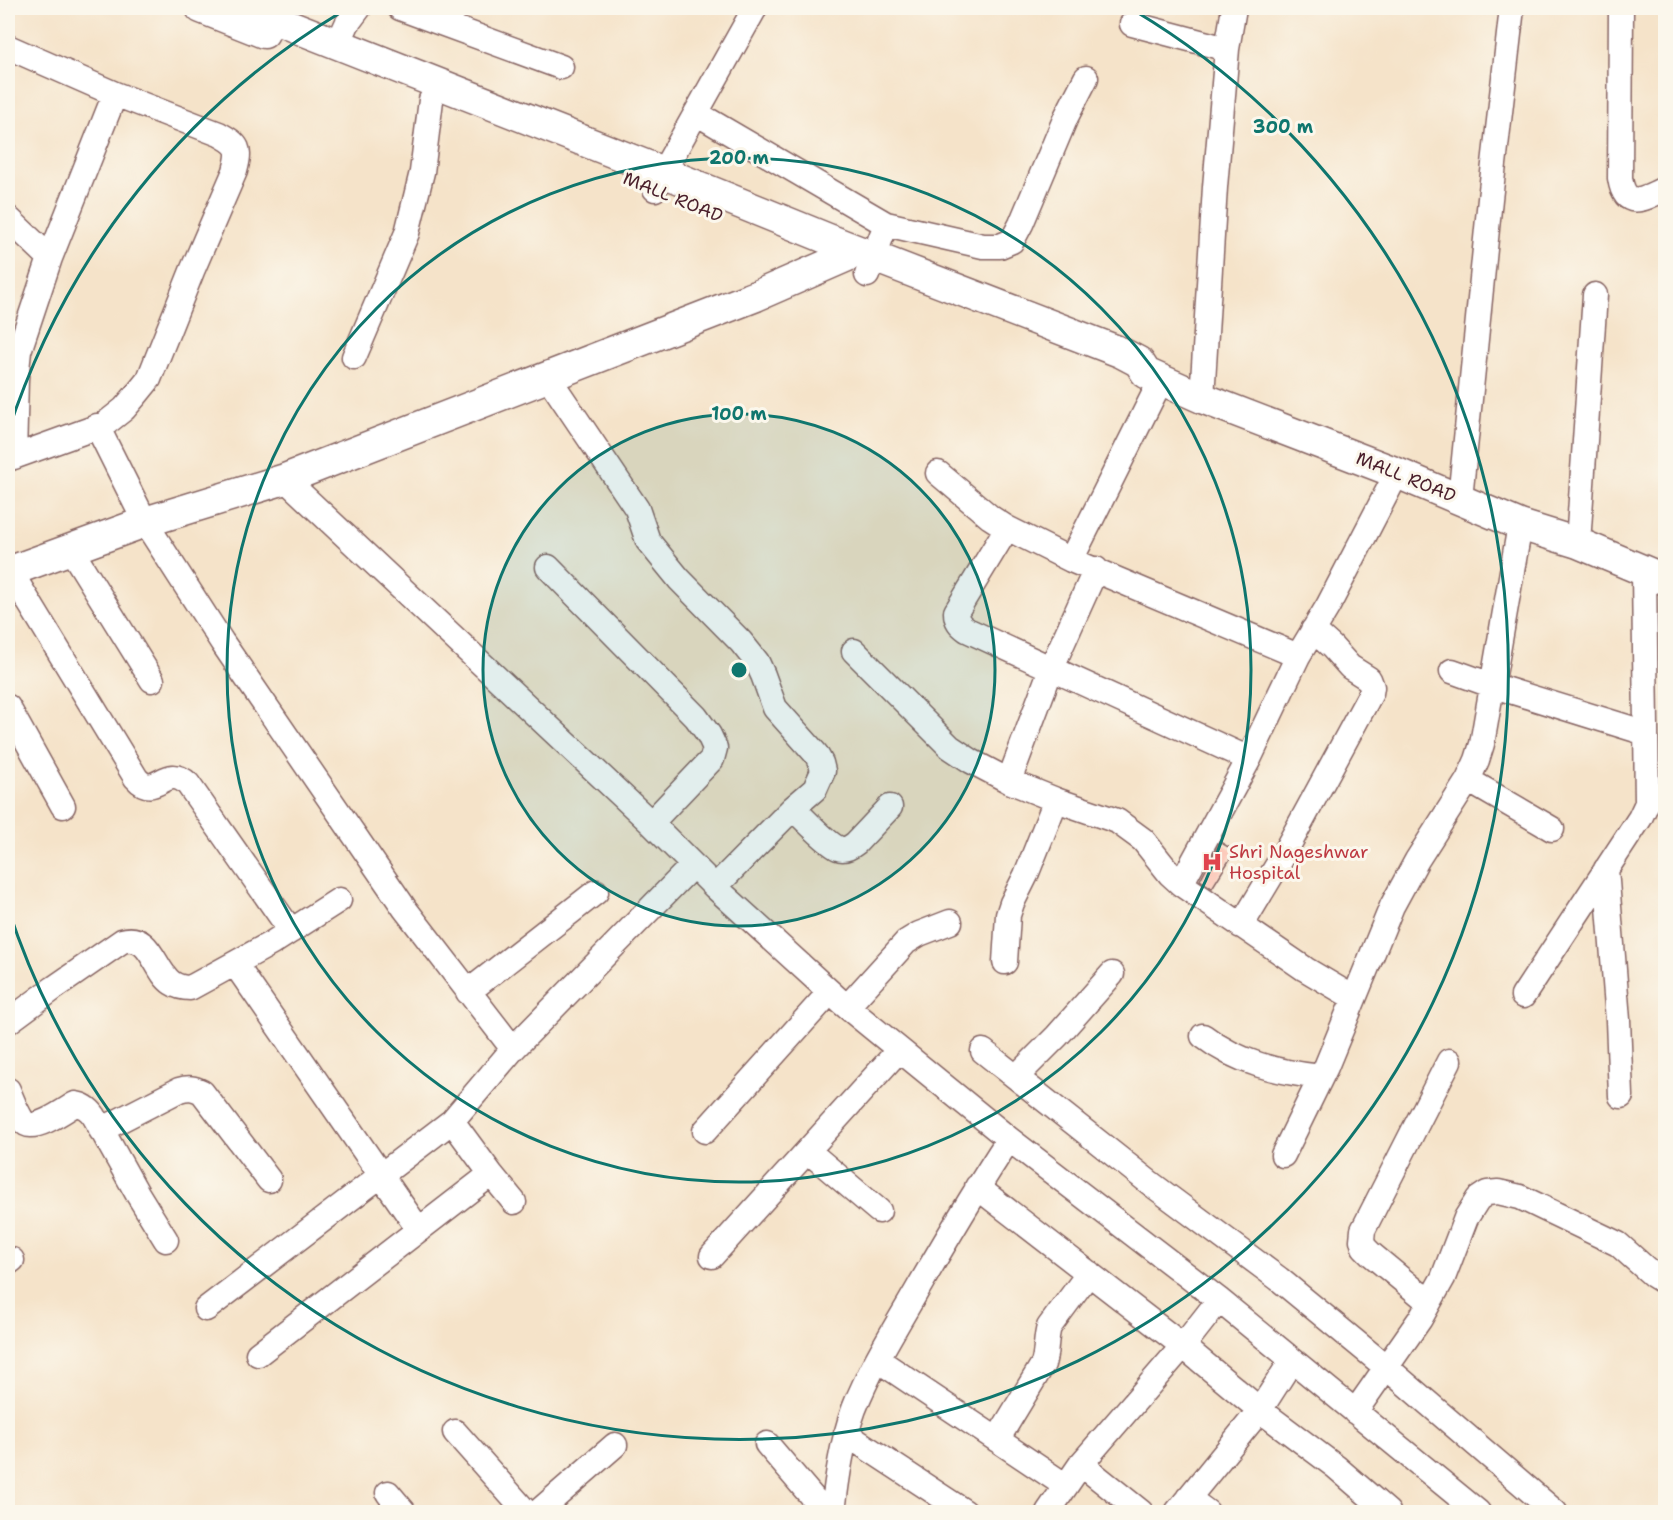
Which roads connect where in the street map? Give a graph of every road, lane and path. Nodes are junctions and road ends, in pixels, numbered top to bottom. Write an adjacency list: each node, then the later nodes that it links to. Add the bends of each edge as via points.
1 (246, 8): 10 (main road, MALL ROAD)
2 (359, 8): 10 (street)
3 (400, 8): 13 (street)
4 (755, 8): 17 (street)
5 (1234, 8): 12 (street)
6 (1512, 8): 35 (street)
7 (1621, 8): 19 (street, via 1622,190 1635,200)
8 (213, 10): 16 (main road, MALL ROAD)
9 (1132, 24): 12 (street)
10 (338, 44): 18 (main road, MALL ROAD)
11 (8, 47): 15 (street)
12 (1227, 49): 29 (street)
13 (561, 67)
14 (1086, 78): 21 (street, via 1012,241 983,246)
15 (115, 94): 22 (street); 30 (street, via 219,134 239,150 239,157 149,379 124,409)
16 (431, 100): 18 (main road, MALL ROAD); 25 (street, via 422,172 406,233)
17 (696, 114): 18 (street); 21 (street)
18 (659, 181): 23 (main road, MALL ROAD)
19 (1665, 188)
20 (8, 218): 22 (street)
21 (886, 224): 23 (street)
22 (50, 258): 28 (street, via 19,351)
23 (859, 261): 26 (main road, via 756,296); 27 (main road, MALL ROAD, via 1114,370)
24 (1594, 294): 39 (street)
25 (354, 357)
26 (548, 377): 34 (main road); 61 (street, via 637,509 648,541 757,662 775,708 816,754 823,771 815,789)
27 (1154, 377): 29 (main road, MALL ROAD); 41 (street)
28 (12, 387): 31 (street)
29 (1202, 398): 33 (main road, MALL ROAD)
30 (97, 426): 31 (street); 36 (street)
31 (11, 458)
32 (938, 473): 38 (street)
33 (1397, 473): 35 (main road, MALL ROAD); 46 (street)
34 (285, 479): 36 (main road); 62 (street)
35 (1460, 499): 37 (main road, MALL ROAD)
36 (145, 522): 40 (main road); 76 (street, via 222,642 405,909)
37 (1520, 525): 39 (main road, MALL ROAD); 52 (street)
38 (1006, 528): 41 (street); 49 (street, via 956,616 967,630)
39 (1578, 543): 45 (main road, MALL ROAD)
40 (69, 548): 44 (main road); 51 (street)
41 (1071, 560): 43 (street)
42 (548, 567): 62 (street, via 710,735 715,748 712,759)
43 (1096, 569): 48 (street); 49 (street)
44 (9, 571): 72 (street, via 139,783 153,785 181,777)
45 (1655, 576): 54 (street)
46 (1313, 630): 48 (street); 71 (street, via 1350,667 1368,679 1371,693)
47 (854, 651): 57 (street, via 950,747)
48 (1298, 656): 55 (street)
49 (1051, 669): 55 (street); 57 (street)
50 (1452, 671): 52 (street)
51 (152, 680)
52 (1491, 685): 54 (street); 56 (street, via 1482,744)
53 (8, 707): 59 (street)
54 (1646, 734): 65 (street, via 1647,803)
55 (1249, 759): 66 (street)
56 (1468, 780): 63 (street); 78 (street, via 1392,906)
57 (1009, 781): 58 (street)
58 (1056, 800): 66 (street, via 1118,821 1143,840); 73 (street, via 1008,915)
59 (63, 806)
60 (890, 807): 61 (street, via 856,843 843,849 829,842)
61 (793, 808): 67 (street)
62 (651, 823): 64 (street)
63 (1552, 829)
64 (693, 865): 67 (street); 82 (street)
65 (1606, 869): 77 (street); 89 (street)
66 (1181, 884): 71 (street)
67 (715, 887): 79 (street)
68 (596, 892): 76 (street)
69 (339, 900): 72 (street)
70 (950, 922): 79 (street, via 906,942)
71 (1241, 926): 78 (street)
72 (291, 932): 74 (street)
73 (1005, 962)
74 (235, 964): 80 (street, via 190,988 181,988 165,977 144,943 128,939); 98 (street)
75 (1112, 974): 86 (street)
76 (468, 992): 82 (street)
77 (1523, 996)
78 (1354, 998): 87 (street)
79 (839, 999): 83 (street); 93 (street)
80 (8, 1022)
81 (1203, 1036): 87 (street, via 1218,1047 1267,1068)
82 (513, 1049): 91 (street)
83 (899, 1050): 94 (street); 95 (street)
84 (983, 1051): 86 (street)
85 (1449, 1061): 109 (street, via 1375,1204 1362,1240 1371,1254)
86 (1016, 1077): 115 (street, via 1149,1183 1279,1279)
87 (1321, 1077): 96 (street)
88 (8, 1090): 90 (street)
89 (1621, 1096)
90 (13, 1116): 92 (street, via 33,1125 81,1104 89,1109)
91 (452, 1120): 97 (street); 98 (street)
92 (101, 1130): 99 (street, via 179,1090 195,1088); 104 (street)
93 (705, 1131)
94 (1009, 1139): 100 (street); 108 (street)
95 (808, 1151): 102 (street); 105 (street)
96 (1283, 1155)
97 (491, 1174): 101 (street); 103 (street)
98 (380, 1175): 103 (street); 110 (street)
99 (269, 1180)
100 (977, 1187): 106 (street); 113 (street)
101 (514, 1202)
102 (879, 1211)
103 (419, 1230): 112 (street)
104 (166, 1240)
105 (712, 1256)
106 (1089, 1273): 111 (street); 120 (street, via 1049,1327 1043,1364)
107 (1665, 1283): 109 (street, via 1617,1245 1520,1197 1487,1192 1466,1218 1443,1278)
108 (1218, 1299): 111 (street); 114 (street)
109 (1429, 1302): 115 (street)
110 (206, 1309)
111 (1183, 1346): 116 (street); 123 (street)
112 (258, 1354)
113 (878, 1360): 119 (street); 120 (street)
114 (1292, 1360): 116 (street); 117 (street)
115 (1386, 1367): 117 (street); 137 (street)
116 (1260, 1410): 126 (street); 135 (street)
117 (1356, 1412): 136 (street)
118 (455, 1432): 128 (street)
119 (846, 1434): 131 (street); 132 (street)
120 (997, 1440): 124 (street)
121 (767, 1444): 130 (street)
122 (615, 1445): 129 (street)
123 (1081, 1464): 124 (street); 134 (street)
124 (1066, 1486): 133 (street)
125 (388, 1493): 127 (street)
126 (1190, 1508)
127 (404, 1512)
128 (526, 1512)
129 (538, 1512)
130 (825, 1512)
131 (833, 1512)
132 (965, 1512)
133 (1048, 1512)
134 (1141, 1512)
135 (1388, 1512)
136 (1478, 1512)
137 (1556, 1512)

